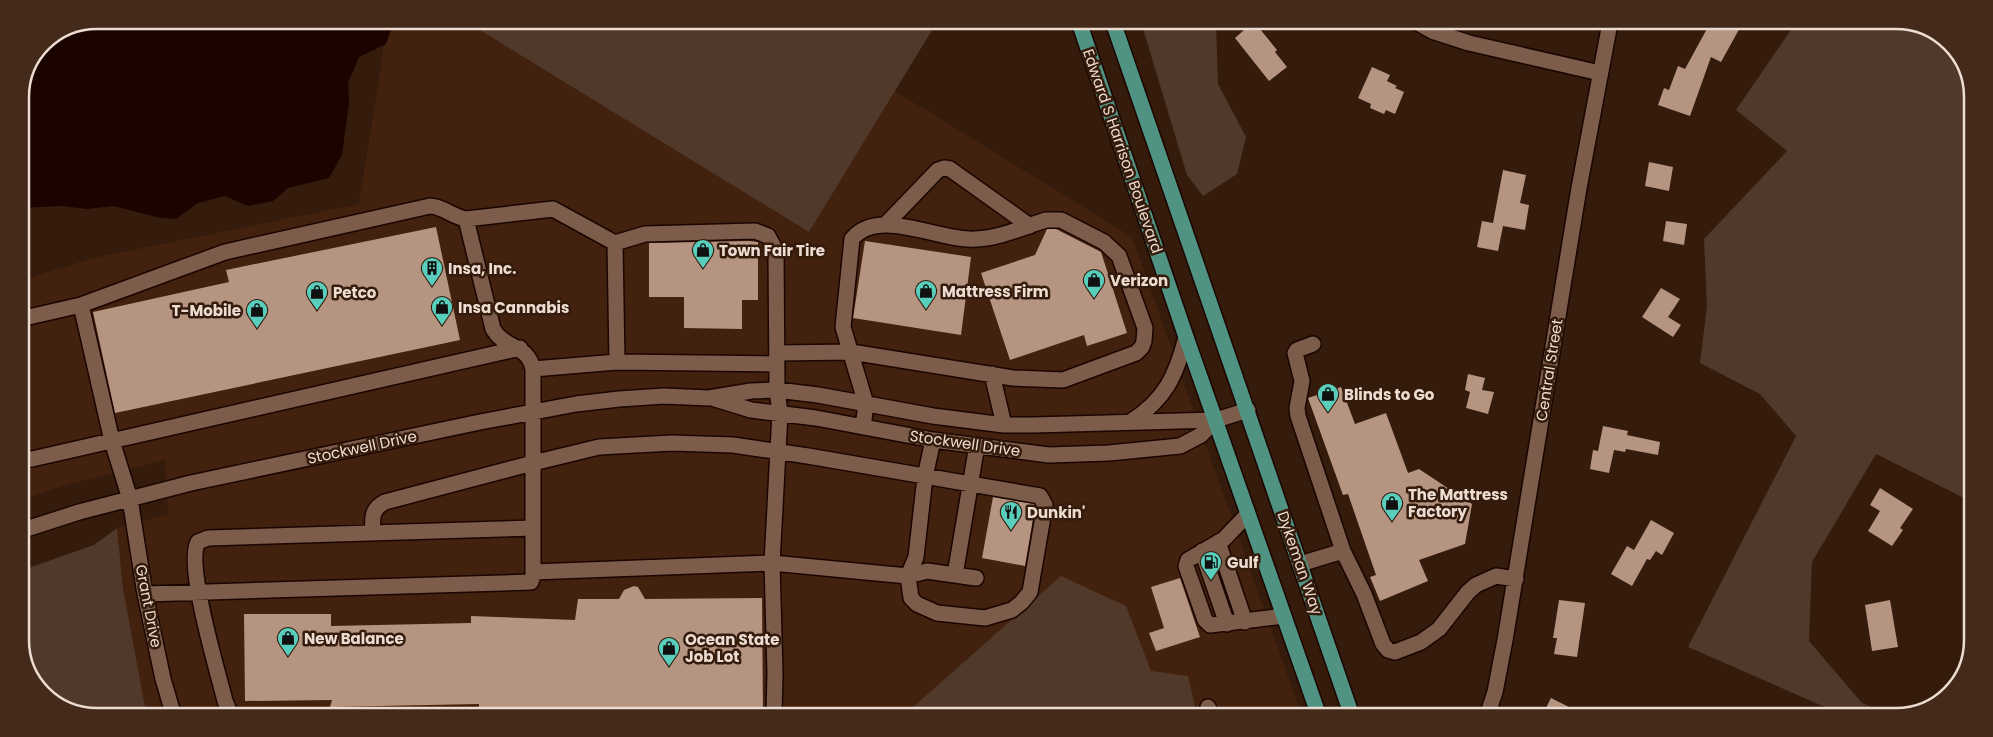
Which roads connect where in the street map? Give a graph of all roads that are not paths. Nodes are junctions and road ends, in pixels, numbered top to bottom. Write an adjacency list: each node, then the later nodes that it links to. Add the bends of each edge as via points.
1 (1081, 29): 12 (main road, Edward S Harrison Boulevard)
2 (1115, 29): 23 (main road)
3 (1428, 29): 5 (street, via 1469,43)
4 (1609, 29): 5 (street, Central Street)
5 (1600, 73): 51 (street, Central Street)
6 (466, 219): 9 (street, via 553,209); 10 (street, via 430,206 225,252); 14 (street, via 493,330 504,342)
7 (886, 224): 8 (street, via 974,240 993,238); 8 (street, via 938,170 944,168 950,169); 15 (street, via 861,230 852,239 842,321)
8 (1030, 226): 19 (street, via 1046,220 1061,220 1104,242 1119,256 1146,336 1142,348 1130,356 1063,380)
9 (614, 243): 16 (street, via 645,234 755,231 768,236 776,250); 17 (street)
10 (81, 305): 11 (street); 31 (street, Grant Drive)
11 (29, 317)
12 (1186, 338): 26 (main road, Edward S Harrison Boulevard); 27 (street, via 1166,390 1148,410)
13 (1313, 344): 44 (street, via 1295,353 1302,381 1297,412)
14 (520, 348): 18 (street); 31 (street)
15 (850, 352): 16 (street); 19 (street); 22 (street)
16 (777, 358): 17 (street); 20 (street)
17 (618, 362): 18 (street)
18 (533, 369): 24 (street)
19 (992, 374): 28 (street)
20 (777, 390): 21 (street, Stockwell Drive); 22 (street, Stockwell Drive); 25 (street)
21 (709, 398): 24 (street, Stockwell Drive, via 619,399); 25 (street, Stockwell Drive, via 751,410)
22 (866, 404): 28 (street, Stockwell Drive); 29 (street)
23 (1248, 410): 26 (street, Stockwell Drive); 46 (main road, Dykeman Way)
24 (532, 412): 35 (street); 38 (street, Stockwell Drive)
25 (780, 413): 29 (street, Stockwell Drive); 33 (street)
26 (1216, 420): 27 (street, Stockwell Drive); 32 (street, Stockwell Drive, via 1201,434 1180,446 1140,451 1049,455); 39 (main road)
27 (1130, 422): 28 (street, Stockwell Drive, via 1072,426)
28 (1004, 424)
29 (863, 427): 30 (street, Stockwell Drive)
30 (933, 440): 32 (street, Stockwell Drive); 36 (street)
31 (112, 441): 34 (street); 38 (street, Grant Drive)
32 (977, 445): 37 (street)
33 (778, 452): 35 (street, via 732,445 672,444 599,447); 36 (street); 45 (street)
34 (29, 459)
35 (533, 462): 40 (street); 42 (street, via 385,502 375,509)
36 (925, 477): 37 (street); 49 (street, via 916,557)
37 (969, 484): 48 (street); 49 (street, via 1036,494 1043,499 1045,505 1030,592 1022,602 1000,615 985,618 937,613 911,598)
38 (130, 499): 41 (street, Stockwell Drive); 53 (street, Grant Drive)
39 (1248, 514): 43 (street, via 1230,535); 54 (main road)
40 (533, 528): 42 (street); 47 (street)
41 (29, 529)
42 (373, 533): 52 (street, via 202,539 195,550)
43 (1218, 542): 55 (street); 55 (street, via 1188,560 1186,566 1206,622 1215,626)
44 (1343, 551): 46 (street); 51 (street, via 1383,644 1395,652 1430,636 1476,585 1496,576)
45 (772, 563): 47 (street); 49 (street); 58 (street)
46 (1300, 564): 60 (main road, Dykeman Way)
47 (533, 572): 52 (street, via 532,579 526,583)
48 (955, 575): 49 (street, via 927,571); 50 (street)
49 (908, 576)
50 (976, 578)
51 (1516, 579): 61 (street, Central Street, via 1499,674)
52 (198, 592): 53 (street); 57 (street)
53 (145, 594): 56 (street, Grant Drive)
54 (1284, 616): 55 (street); 59 (main road)
55 (1245, 622)
56 (170, 708)
57 (228, 708)
58 (774, 708)
59 (1316, 708)
60 (1349, 708)
61 (1489, 708)

